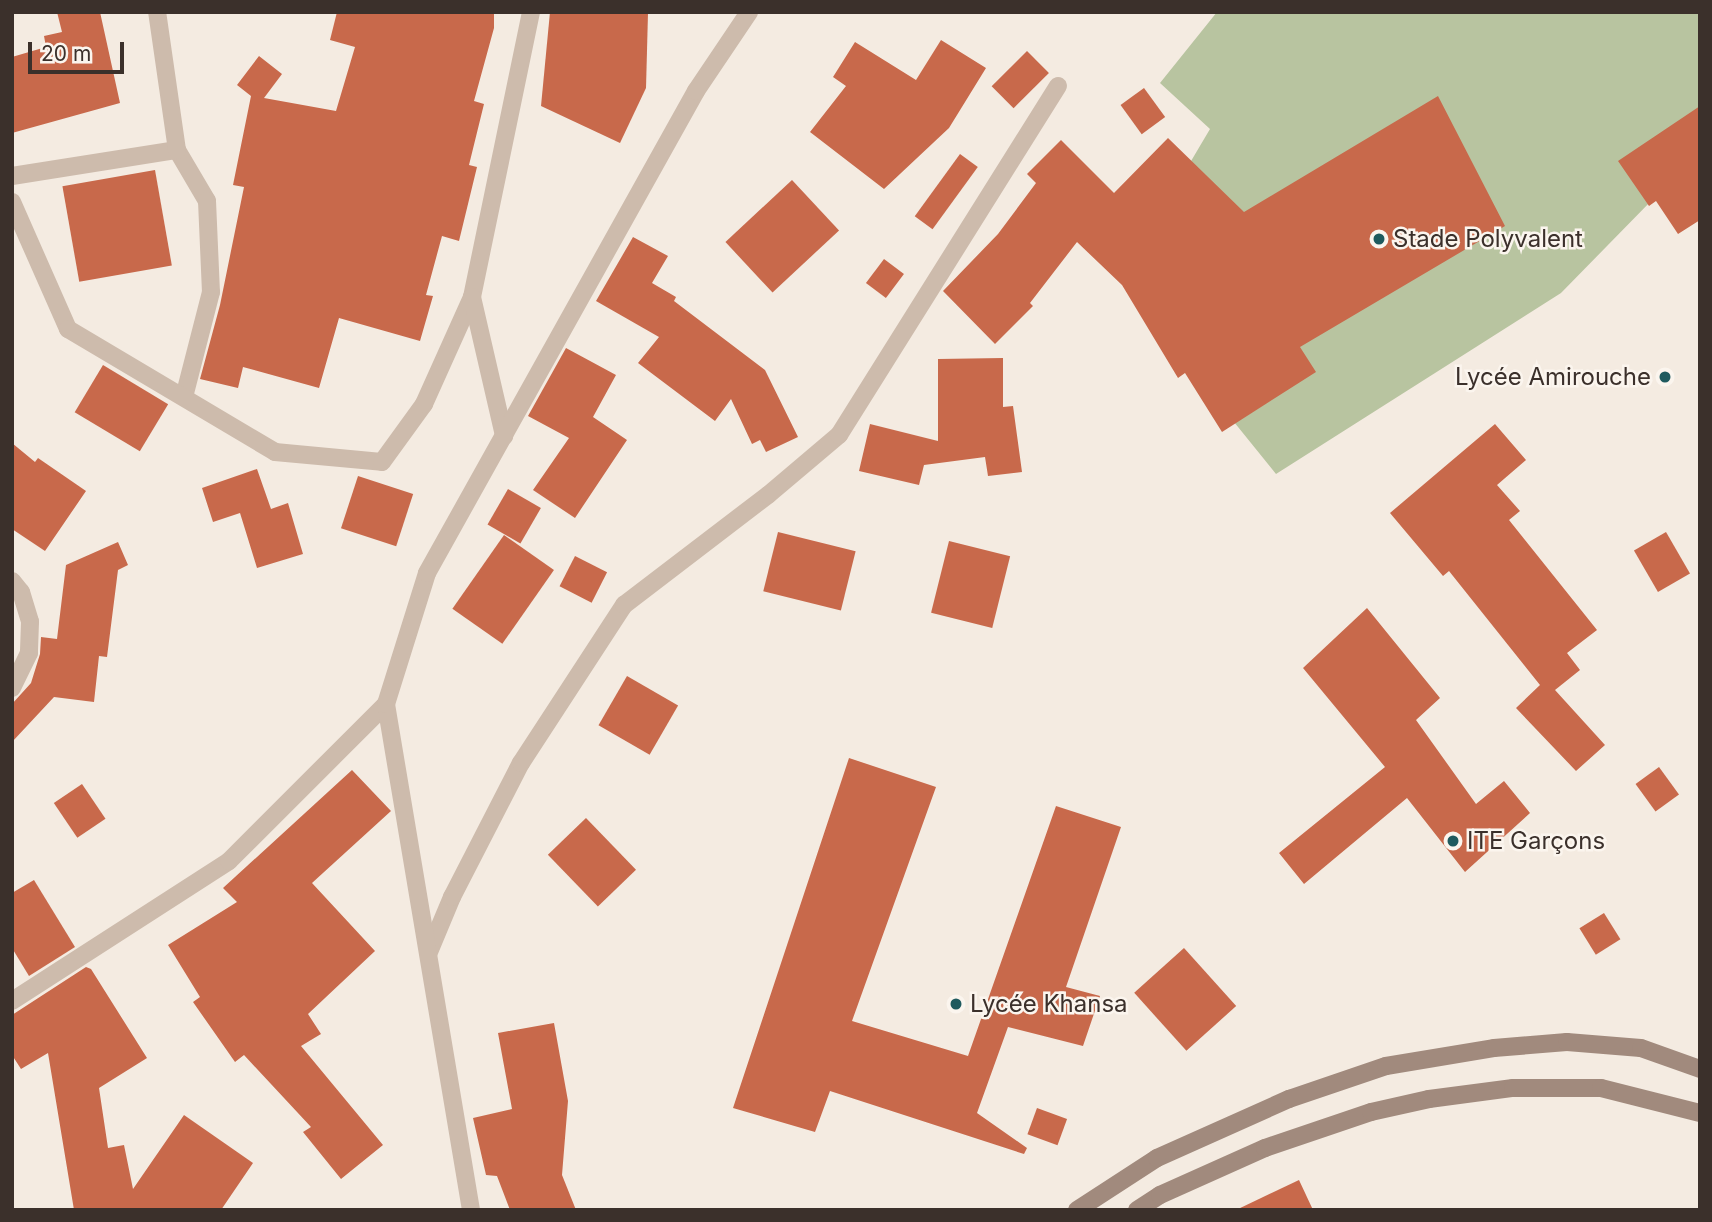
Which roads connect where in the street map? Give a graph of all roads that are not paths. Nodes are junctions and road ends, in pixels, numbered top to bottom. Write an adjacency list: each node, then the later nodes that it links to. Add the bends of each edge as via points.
1 (157, 12): 5 (street)
2 (531, 12): 8 (street)
3 (749, 12): 10 (street, via 696,91)
4 (1058, 86): 14 (street, via 839,435 624,605 521,762)
5 (177, 150): 6 (street); 9 (street, via 207,201 211,292)
6 (12, 176)
7 (12, 202): 9 (street, via 68,329)
8 (472, 297): 9 (street, via 424,404 382,462 275,452); 10 (street)
9 (184, 397)
10 (504, 436): 13 (street, via 427,573)
11 (12, 581): 12 (street, via 21,592 30,622 29,653)
12 (12, 688)
13 (386, 704): 14 (street); 15 (street, via 229,861)
14 (428, 954): 18 (street)
15 (12, 1001)
16 (1700, 1069): 19 (main road, via 1641,1048 1567,1042 1494,1048 1386,1066 1289,1099 1157,1158)
17 (1700, 1114): 20 (main road, via 1601,1088 1513,1088 1429,1099 1371,1111 1265,1148)
18 (471, 1210)
19 (1077, 1210)
20 (1137, 1210)

